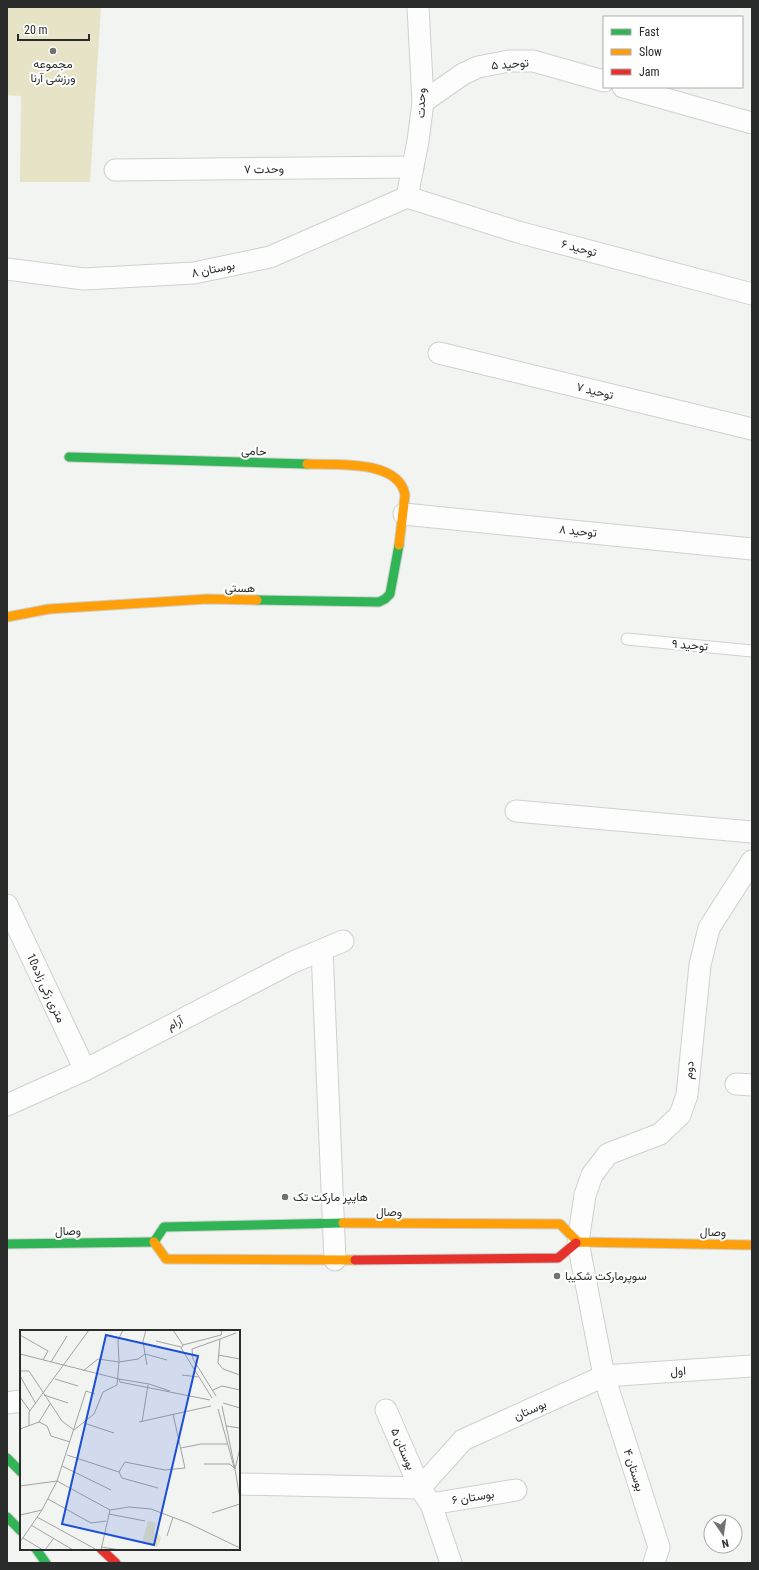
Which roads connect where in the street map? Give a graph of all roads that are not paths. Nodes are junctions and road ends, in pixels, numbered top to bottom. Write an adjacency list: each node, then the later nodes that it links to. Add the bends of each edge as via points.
1 (418, 7): 4 (street, وحدت)
2 (603, 81): 4 (street, توحید ۵, via 532,61 509,61 478,67 463,74)
3 (626, 88): 5 (street)
4 (423, 102): 6 (street, وحدت)
5 (752, 123)
6 (413, 167): 7 (street, وحدت ۷); 8 (street, وحدت)
7 (115, 170)
8 (407, 197): 9 (street, بوستان ۸, via 270,257 194,273 84,279); 10 (street, توحید ۶, via 518,232)
9 (7, 269)
10 (752, 294)
11 (439, 353): 12 (street, توحید ۷)
12 (752, 429)
13 (69, 457): 14 (main road, حامی, via 373,468 393,476 404,487)
14 (404, 514): 15 (street, توحید ۸); 16 (main road, هستی, via 390,594 379,602 207,599 49,609)
15 (752, 549)
16 (7, 617)
17 (627, 639): 18 (lane, توحید ۹)
18 (752, 651)
19 (516, 811): 20 (street)
20 (752, 832)
21 (752, 861): 29 (street, دوم, via 709,928 700,965 687,1095 680,1115 660,1134 608,1154 592,1175 585,1195)
22 (7, 905): 25 (street, 10متری زکی زاده)
23 (343, 941): 24 (street, آرام)
24 (322, 950): 25 (street, آرام, via 291,963); 27 (street)
25 (85, 1070): 26 (street, آرام)
26 (7, 1105)
27 (333, 1223): 28 (main road, وصال, via 164,1227); 29 (main road, وصال, via 560,1224); 32 (street)
28 (154, 1242): 30 (main road, وصال); 32 (main road, via 166,1259)
29 (578, 1242): 31 (main road, وصال); 32 (main road, via 558,1258); 34 (street)
30 (7, 1244)
31 (752, 1245)
32 (335, 1260)
33 (752, 1366): 34 (street, اول)
34 (604, 1376): 42 (street, بوستان, via 463,1440); 50 (street, بوستان ۴, via 659,1547)
35 (20, 1401): 36 (street)
36 (7, 1402)
37 (386, 1410): 42 (street, بوستان ۵)
38 (7, 1458): 39 (main road)
39 (20, 1471)
40 (240, 1484): 42 (street, بوستان ۶)
41 (516, 1490): 42 (street, بوستان ۶)
42 (425, 1496): 49 (street)
43 (7, 1517): 44 (main road)
44 (20, 1530)
45 (37, 1550): 47 (main road)
46 (102, 1550): 48 (main road)
47 (46, 1563)
48 (116, 1563)
49 (451, 1563)
50 (654, 1563)

